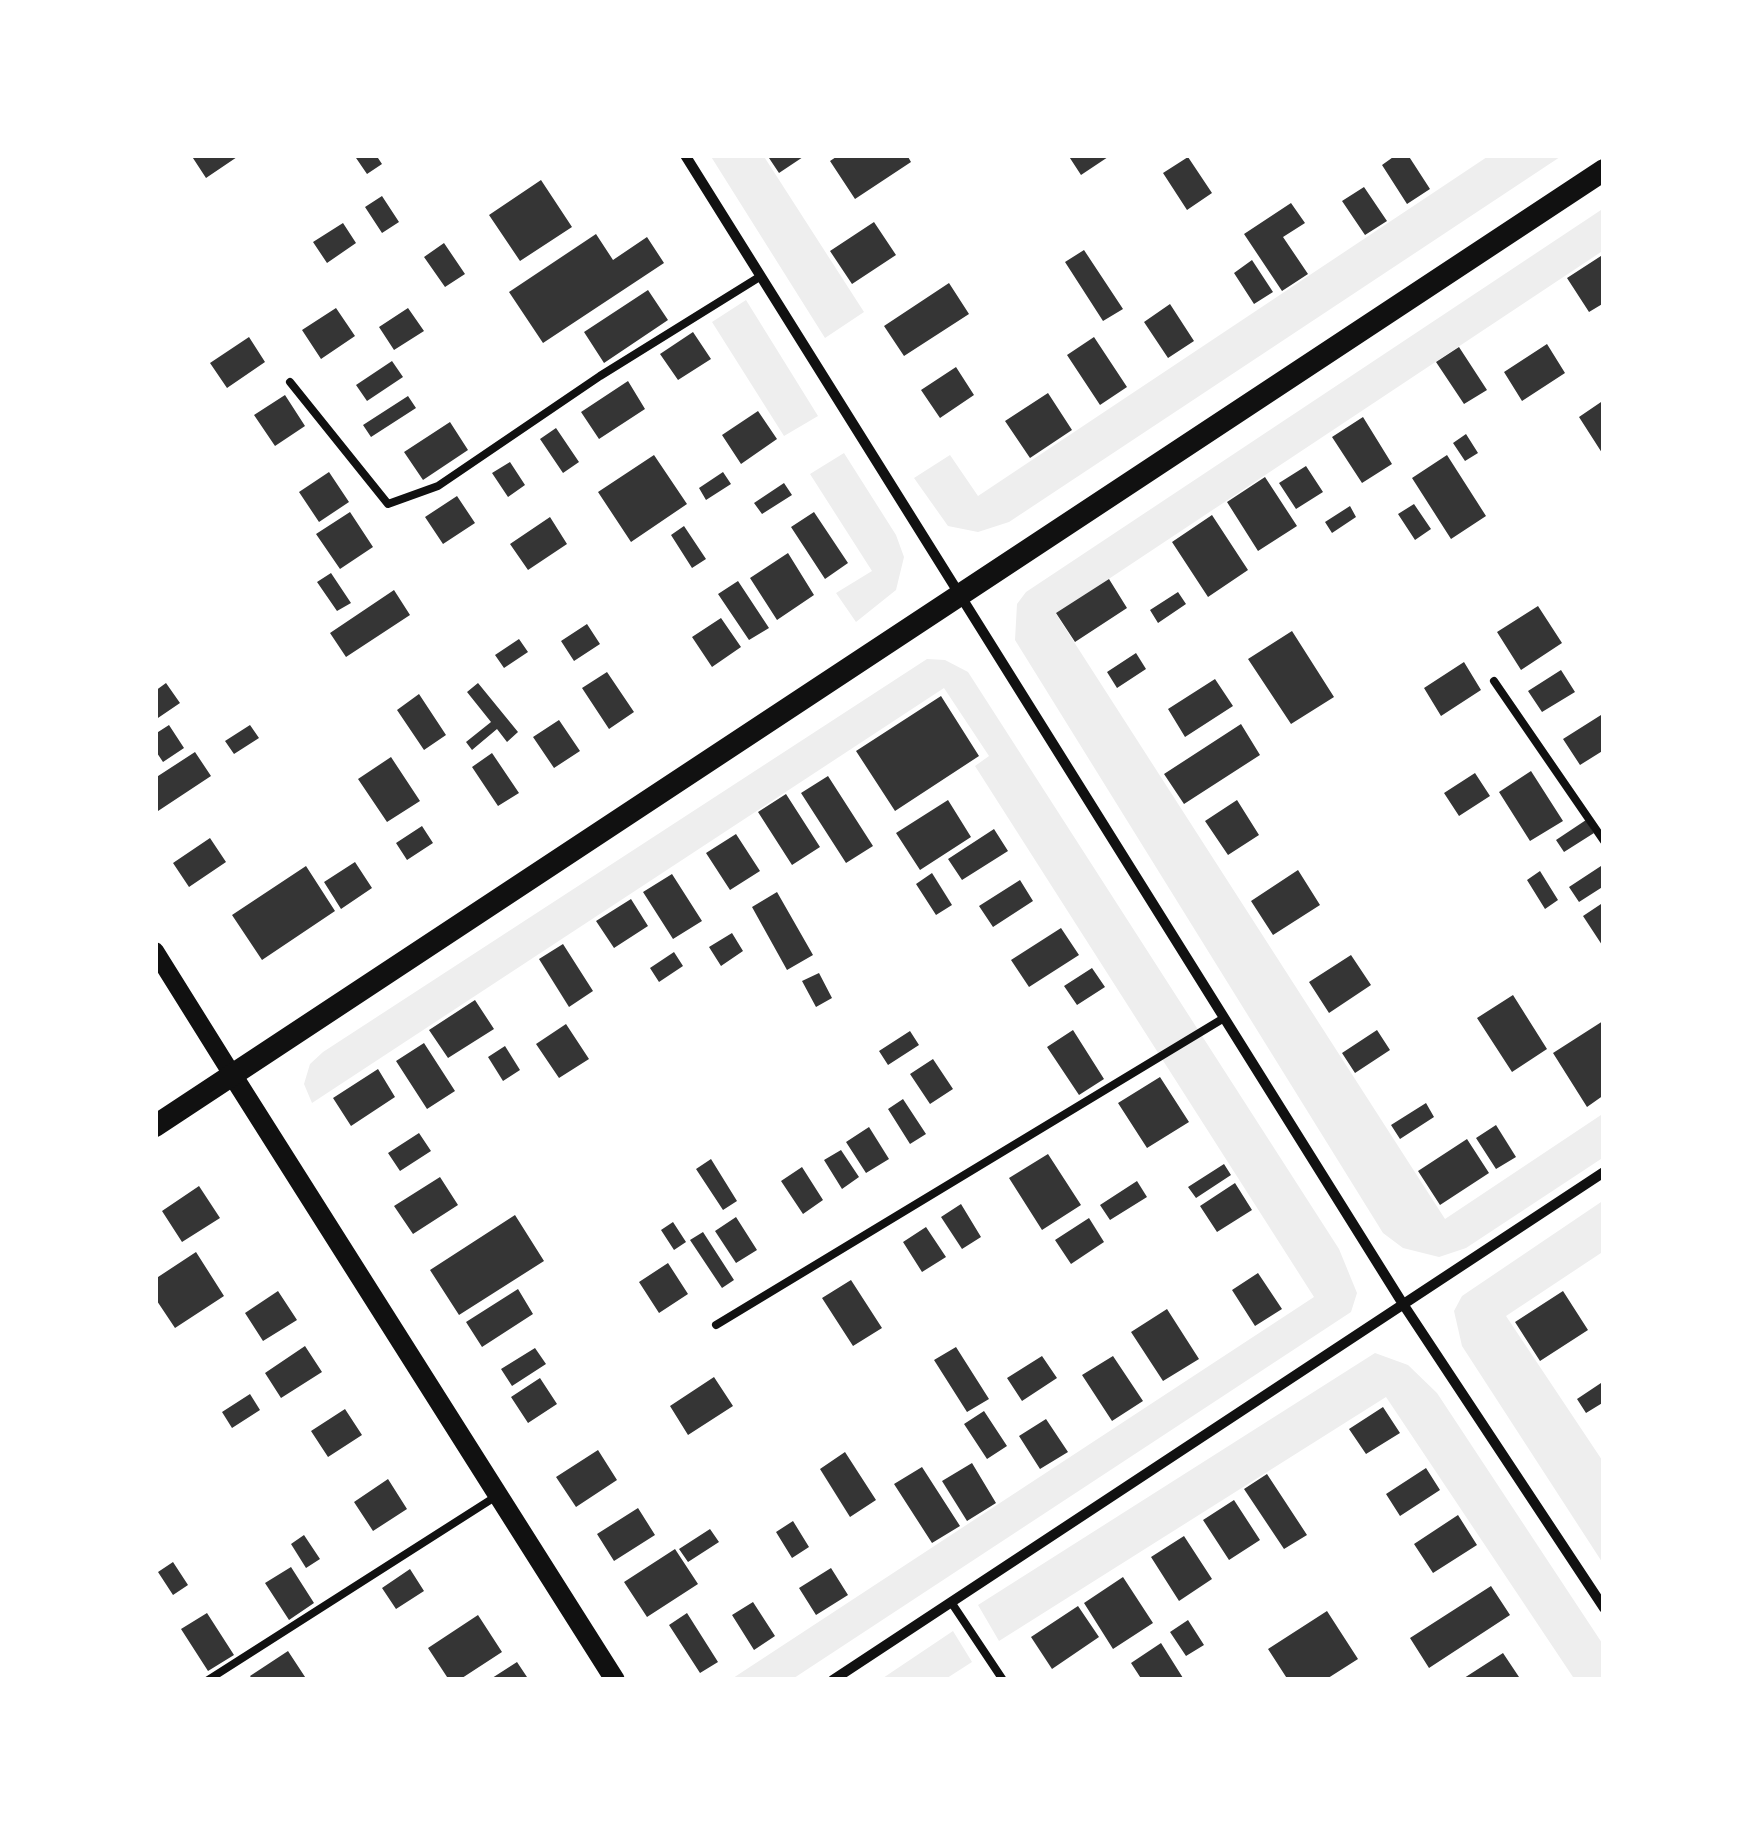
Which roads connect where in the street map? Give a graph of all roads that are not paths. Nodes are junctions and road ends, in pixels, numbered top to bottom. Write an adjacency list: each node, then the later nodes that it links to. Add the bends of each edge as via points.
1 (685, 155): 3 (street)
2 (1604, 170): 5 (main road)
3 (762, 276): 4 (lane, via 438,486 388,504); 5 (street)
4 (290, 382)
5 (960, 594): 9 (street); 10 (main road)
6 (1494, 681): 7 (lane)
7 (1604, 841)
8 (155, 952): 10 (street)
9 (1224, 1018): 13 (street); 14 (lane)
10 (233, 1076): 11 (main road); 15 (main road)
11 (155, 1126)
12 (1604, 1172): 13 (street)
13 (1403, 1304): 16 (street); 17 (street)
14 (716, 1325)
15 (498, 1496): 18 (lane); 19 (main road)
16 (951, 1602): 20 (street); 21 (lane)
17 (1604, 1608)
18 (208, 1680)
19 (615, 1680)
20 (833, 1680)
21 (1002, 1680)

